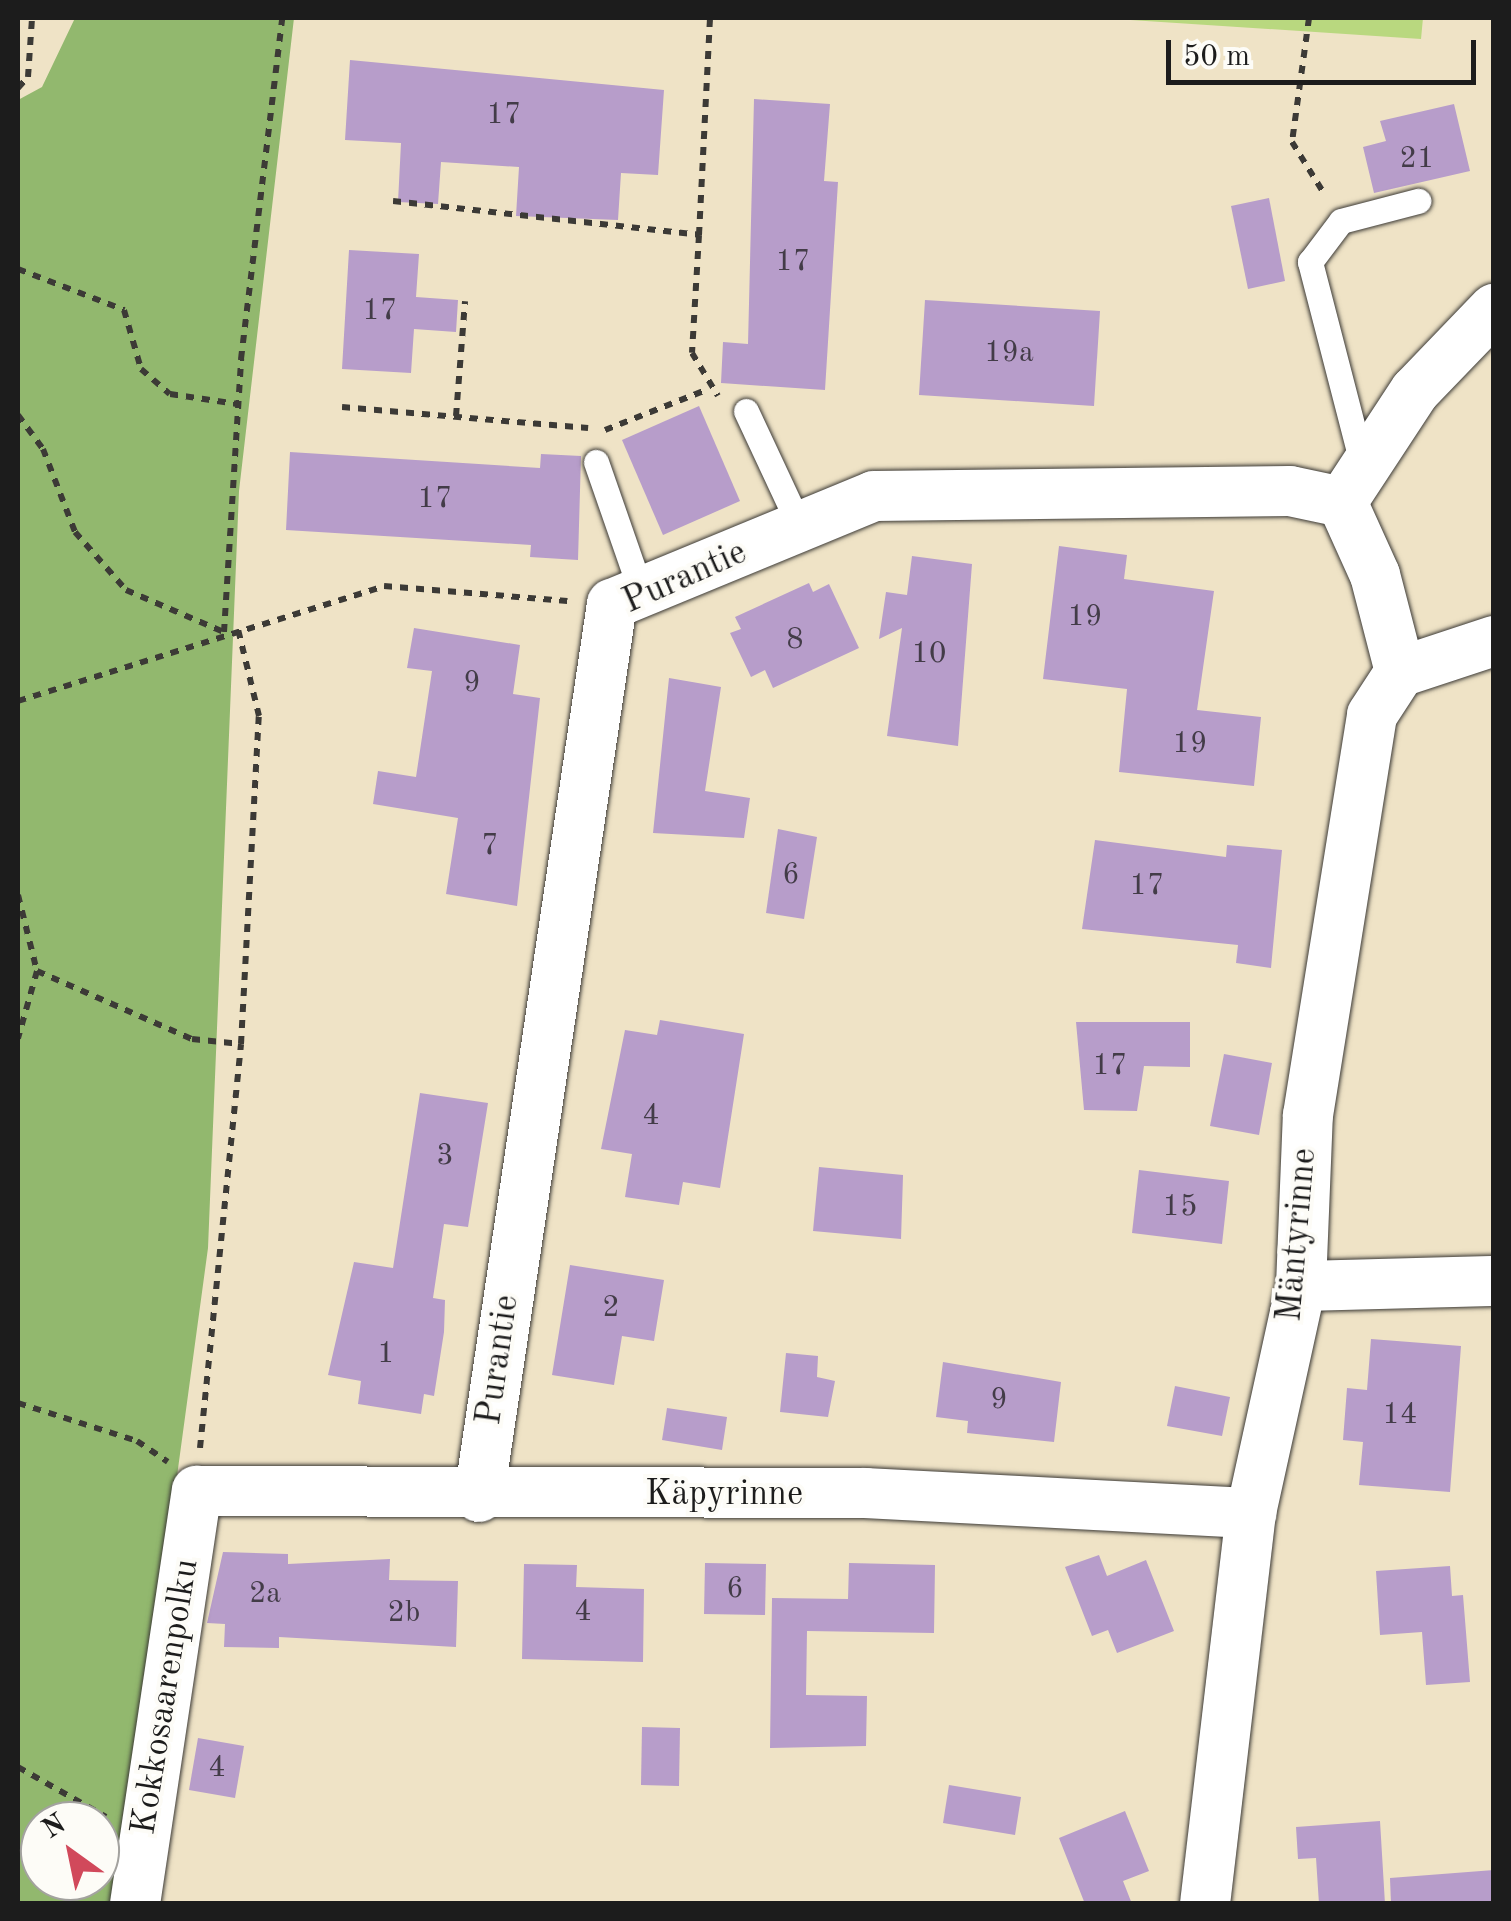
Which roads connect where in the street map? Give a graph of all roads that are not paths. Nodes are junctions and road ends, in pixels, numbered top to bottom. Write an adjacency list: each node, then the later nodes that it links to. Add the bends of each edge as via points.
1 (1418, 200): 5 (lane, via 1341,222 1310,262)
2 (1494, 309): 5 (street)
3 (746, 411): 6 (lane)
4 (596, 462): 7 (lane)
5 (1352, 482): 6 (street, Purantie, via 1290,491 914,490); 9 (street)
6 (800, 526): 7 (street, Purantie)
7 (627, 599): 13 (street, Purantie)
8 (1494, 641): 9 (street)
9 (1400, 672): 11 (street, Mäntyrinne, via 1372,715 1308,1115)
10 (1494, 1281): 11 (street)
11 (1301, 1286): 14 (street, Mäntyrinne)
12 (197, 1486): 13 (street, Käpyrinne); 15 (street, Kokkosaarenpolku)
13 (479, 1497): 14 (street, Käpyrinne, via 866,1494)
14 (1250, 1513): 16 (street, Mäntyrinne)
15 (134, 1904)
16 (1205, 1904)

